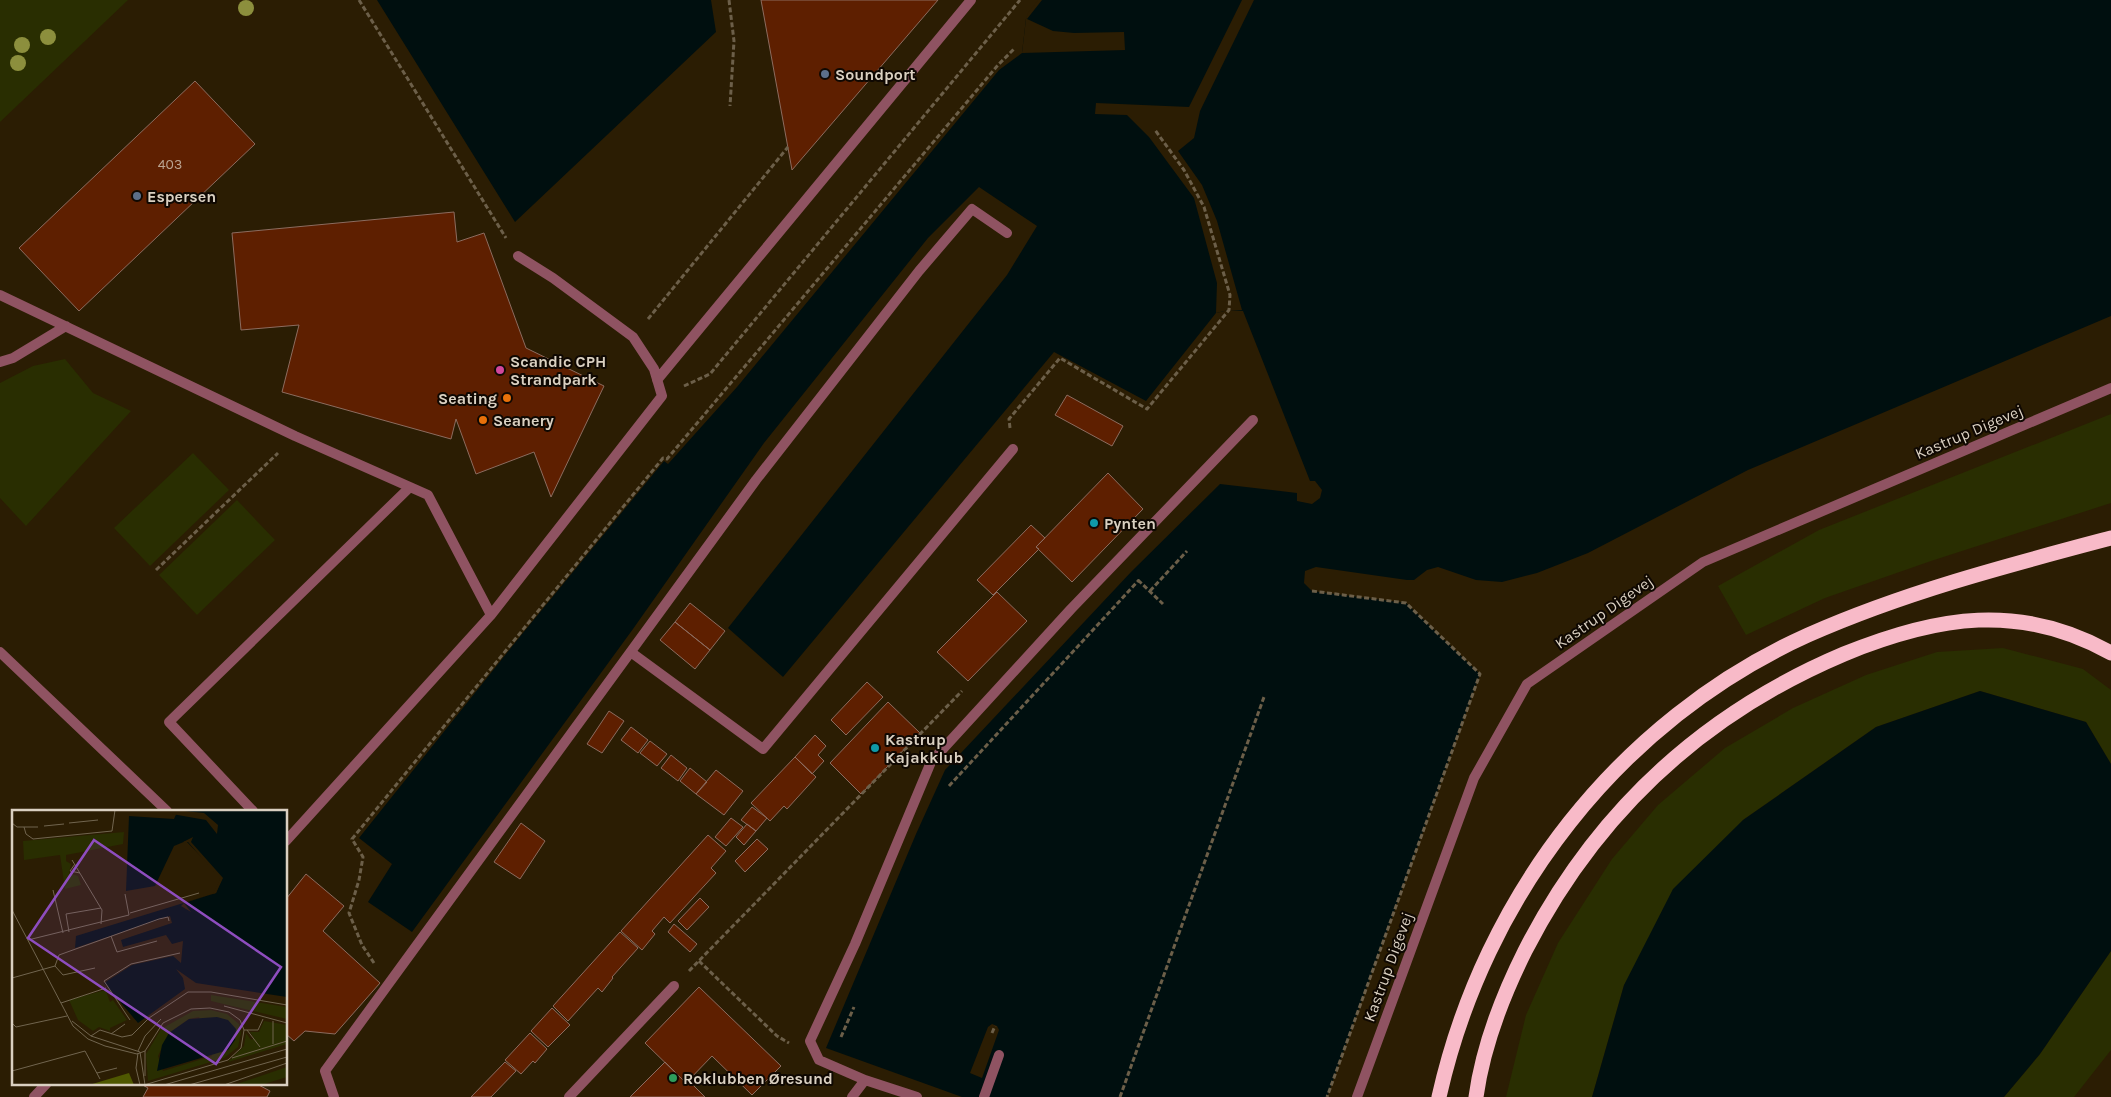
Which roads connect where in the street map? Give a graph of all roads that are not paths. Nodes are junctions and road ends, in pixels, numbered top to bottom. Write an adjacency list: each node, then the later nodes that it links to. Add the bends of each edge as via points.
1 (971, 0): 7 (lane)
2 (1006, 233): 15 (lane, via 972,209 756,480)
3 (518, 256): 7 (lane, via 633,337 654,369)
4 (0, 296): 5 (lane)
5 (66, 326): 6 (lane, via 13,358); 11 (lane, via 295,436)
6 (0, 362)
7 (657, 380): 13 (lane, via 662,396)
8 (2111, 388): 30 (lane, Kastrup Digevej, via 1703,562 1527,684 1474,778)
9 (1252, 420): 22 (lane, via 1071,609 931,762 855,944 810,1041 819,1060)
10 (1013, 449): 15 (lane, via 763,749)
11 (410, 487): 13 (lane, via 428,495); 18 (lane, via 169,722)
12 (2111, 538): 31 (highway, via 1949,583 1829,626 1746,667 1669,721 1627,757 1593,793 1560,833 1518,896 1467,1002)
13 (492, 615): 19 (lane)
14 (0, 652): 17 (lane)
15 (632, 653): 25 (lane, via 325,1071)
16 (2111, 653): 32 (highway, via 2069,632 2041,625 2003,619 1940,624 1905,632 1830,660 1776,687 1710,729 1657,775 1606,826 1544,915 1503,999 1485,1053)
17 (166, 810)
18 (252, 810)
19 (288, 839)
20 (674, 986): 26 (lane)
21 (999, 1055): 29 (lane)
22 (865, 1080): 27 (lane); 28 (lane)
23 (46, 1084): 24 (lane)
24 (34, 1097)
25 (334, 1097)
26 (569, 1097)
27 (852, 1097)
28 (917, 1097)
29 (984, 1097)
30 (1357, 1097)
31 (1439, 1097)
32 (1476, 1097)

